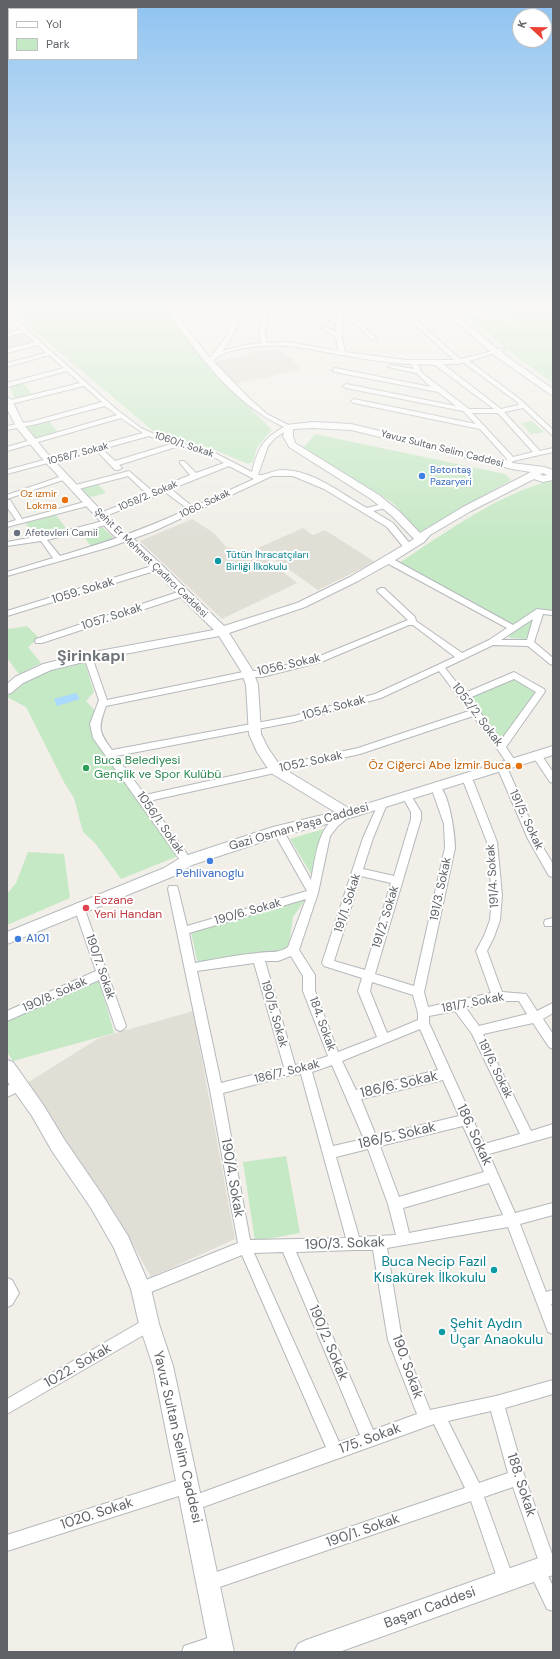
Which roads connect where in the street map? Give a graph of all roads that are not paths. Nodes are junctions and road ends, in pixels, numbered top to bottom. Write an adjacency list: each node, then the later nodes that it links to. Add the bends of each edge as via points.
1 (76, 386): 14 (street)
2 (88, 386): 13 (street, 1060/1. Sokak)
3 (232, 386): 20 (street, via 263,414)
4 (348, 386): 16 (street)
5 (422, 386): 10 (street)
6 (436, 386): 10 (street)
7 (468, 386): 17 (street)
8 (498, 386): 15 (street)
9 (545, 386): 11 (main road)
10 (441, 390): 16 (street)
11 (553, 393)
12 (354, 401): 22 (street)
13 (107, 403): 18 (street, 1060/1. Sokak); 19 (street)
14 (8, 405): 19 (main road, Şehit Er Mehmet Çadırcı Caddesi)
15 (525, 406): 17 (street); 24 (street)
16 (466, 410): 17 (street); 22 (street)
17 (500, 412): 30 (street)
18 (122, 416): 23 (street, 1060/1. Sokak); 25 (street)
19 (20, 426): 21 (street); 25 (main road, Şehit Er Mehmet Çadırcı Caddesi)
20 (289, 427): 34 (main road, Yavuz Sultan Selim Caddesi, via 325,424 351,427); 40 (street, via 265,444); 48 (main road, via 289,442 297,450)
21 (7, 428)
22 (483, 428): 34 (street)
23 (149, 434): 26 (street, 1060/1. Sokak); 27 (street, 1058/7. Sokak)
24 (553, 434)
25 (33, 441): 28 (street); 31 (main road, Şehit Er Mehmet Çadırcı Caddesi)
26 (180, 444): 33 (street, 1060/1. Sokak, via 209,452); 35 (street)
27 (98, 448): 31 (street, 1058/7. Sokak); 35 (street)
28 (7, 449)
29 (553, 450): 30 (street)
30 (538, 453): 34 (street)
31 (50, 461): 36 (street, 1058/7. Sokak); 41 (main road, Şehit Er Mehmet Çadırcı Caddesi)
32 (182, 462): 39 (street, 1058/2. Sokak)
33 (230, 463): 39 (street, 1058/2. Sokak); 40 (street, 1060/1. Sokak)
34 (510, 463): 38 (main road, Yavuz Sultan Selim Caddesi, via 516,469)
35 (114, 464): 37 (street)
36 (7, 472)
37 (125, 474): 42 (street); 44 (street, via 129,473)
38 (545, 474): 56 (main road, Yavuz Sultan Selim Caddesi)
39 (195, 476): 43 (street, 1058/2. Sokak)
40 (257, 477): 49 (street, 1060. Sokak); 50 (street, via 275,473 294,474 314,481)
41 (66, 478): 42 (main road, Şehit Er Mehmet Çadırcı Caddesi); 45 (street)
42 (75, 488): 47 (main road, Şehit Er Mehmet Çadırcı Caddesi)
43 (166, 489): 44 (street, 1058/2. Sokak); 49 (street)
44 (152, 495): 51 (street, 1058/2. Sokak)
45 (7, 497)
46 (7, 502): 52 (street)
47 (88, 502): 51 (main road, Şehit Er Mehmet Çadırcı Caddesi); 52 (street)
48 (386, 505): 50 (street); 56 (main road)
49 (193, 510): 55 (street, 1060. Sokak)
50 (366, 511): 58 (street, via 390,526)
51 (104, 519): 54 (street, 1058/2. Sokak); 55 (main road, Şehit Er Mehmet Çadırcı Caddesi)
52 (20, 522): 53 (street)
53 (7, 525)
54 (43, 539): 57 (street, 1058/2. Sokak); 59 (street)
55 (126, 539): 59 (street, 1060. Sokak); 61 (main road, Şehit Er Mehmet Çadırcı Caddesi)
56 (420, 540): 58 (main road, Yavuz Sultan Selim Caddesi)
57 (7, 544)
58 (408, 547): 60 (main road, Yavuz Sultan Selim Caddesi)
59 (58, 559): 62 (street, 1060. Sokak)
60 (388, 560): 69 (street); 70 (main road, Yavuz Sultan Selim Caddesi, via 301,605)
61 (158, 567): 64 (main road, Şehit Er Mehmet Çadırcı Caddesi); 67 (street, 1059. Sokak)
62 (7, 574)
63 (381, 590): 68 (street, via 412,619)
64 (184, 593): 70 (main road, Şehit Er Mehmet Çadırcı Caddesi); 71 (street, 1057. Sokak)
65 (540, 612): 66 (street); 69 (street, 1054. Sokak); 73 (street)
66 (553, 613)
67 (7, 614)
68 (411, 622): 75 (street); 78 (street, 1056. Sokak, via 404,622 318,660 262,674)
69 (513, 628): 72 (street, 1054. Sokak)
70 (223, 632): 74 (main road, Yavuz Sultan Selim Caddesi); 78 (main road, Şehit Er Mehmet Çadırcı Caddesi)
71 (39, 641)
72 (492, 642): 73 (street); 75 (street, 1054. Sokak)
73 (530, 643): 76 (street)
74 (88, 657): 79 (main road, Yavuz Sultan Selim Caddesi, via 47,667 19,680); 81 (street, 1056/1. Sokak, via 103,700)
75 (461, 657): 77 (street, 1054. Sokak)
76 (553, 662)
77 (441, 668): 80 (street, 1052/2. Sokak); 83 (street, 1054. Sokak, via 358,703)
78 (248, 674): 81 (street, 1056. Sokak); 83 (main road, Şehit Er Mehmet Çadırcı Caddesi, via 252,685)
79 (7, 690)
80 (463, 697): 82 (street, 1052/2. Sokak); 84 (street, via 514,675 541,691)
81 (101, 704): 86 (street, 1056/1. Sokak, via 95,724 98,738)
82 (474, 712): 84 (street, 1052/2. Sokak); 89 (street, 1052. Sokak, via 360,751)
83 (254, 727): 86 (street, 1054. Sokak); 89 (main road, Şehit Er Mehmet Çadırcı Caddesi, via 262,749)
84 (501, 747): 88 (street, 1052/2. Sokak)
85 (553, 750): 87 (main road, Gazi Osman Paşa Caddesi)
86 (110, 754): 94 (street, 1056/1. Sokak)
87 (537, 756): 88 (main road, Gazi Osman Paşa Caddesi); 91 (street)
88 (506, 766): 90 (main road, Gazi Osman Paşa Caddesi); 100 (street, 191/5. Sokak, via 532,839)
89 (276, 770): 94 (street, 1052. Sokak); 96 (main road)
90 (467, 778): 92 (main road, Gazi Osman Paşa Caddesi); 113 (street, 191/4. Sokak, via 492,842 497,895 495,920 490,937 481,951)
91 (553, 780)
92 (436, 787): 93 (main road, Gazi Osman Paşa Caddesi); 112 (street, 191/3. Sokak, via 448,818 451,832 450,848)
93 (407, 796): 95 (main road, Gazi Osman Paşa Caddesi); 101 (street, 191/2. Sokak, via 416,812 416,819)
94 (143, 800): 98 (street, 1056/1. Sokak)
95 (382, 804): 96 (main road, Gazi Osman Paşa Caddesi); 99 (street, 191/1. Sokak)
96 (348, 814): 97 (main road, Gazi Osman Paşa Caddesi); 103 (street, via 336,821 325,836)
97 (278, 831): 98 (main road, Gazi Osman Paşa Caddesi); 103 (street)
98 (187, 861): 104 (main road, Gazi Osman Paşa Caddesi, via 169,872)
99 (358, 871): 101 (street); 111 (street, 191/1. Sokak, via 328,963)
100 (553, 873)
101 (397, 881): 111 (street, 191/2. Sokak)
102 (173, 889): 105 (street, 190/4. Sokak)
103 (313, 893): 105 (street, 190/6. Sokak); 107 (street)
104 (79, 907): 106 (main road, Gazi Osman Paşa Caddesi); 110 (street, 190/7. Sokak)
105 (183, 931): 109 (street, 190/4. Sokak)
106 (7, 938)
107 (294, 950): 108 (street, via 276,958); 123 (street, 184. Sokak, via 309,975 310,991)
108 (258, 957): 109 (street); 126 (street, 190/5. Sokak)
109 (191, 968): 129 (street, 190/4. Sokak)
110 (103, 973): 116 (street, 190/8. Sokak); 119 (street, 190/7. Sokak)
111 (368, 976): 112 (street); 121 (street, 191/2. Sokak, via 364,990)
112 (418, 992): 118 (street, 186. Sokak)
113 (498, 996): 114 (street, 181/7. Sokak); 117 (street, 181/7. Sokak, via 522,997)
114 (456, 1005): 118 (street, 181/7. Sokak); 120 (street, 181/6. Sokak)
115 (553, 1008): 117 (street)
116 (7, 1016)
117 (536, 1017): 120 (street); 122 (street)
118 (424, 1018): 121 (street, 186/7. Sokak); 127 (street, 186. Sokak)
119 (120, 1026)
120 (476, 1031): 133 (street, 181/6. Sokak)
121 (383, 1038): 123 (street, 186/7. Sokak)
122 (553, 1044)
123 (335, 1058): 125 (street, 186/7. Sokak); 130 (street, 184. Sokak)
124 (7, 1067): 128 (main road, Yavuz Sultan Selim Caddesi)
125 (305, 1068): 126 (street, 186/7. Sokak); 136 (street)
126 (291, 1070): 129 (street, 186/7. Sokak)
127 (445, 1074): 130 (street, 186/6. Sokak); 131 (street, 186. Sokak)
128 (13, 1089): 147 (main road, Yavuz Sultan Selim Caddesi, via 122,1242)
129 (216, 1090): 145 (street, 190/4. Sokak)
130 (353, 1096): 134 (street, 184. Sokak)
131 (467, 1120): 134 (street, 186/5. Sokak); 135 (street, 186. Sokak)
132 (553, 1130): 133 (street)
133 (528, 1137): 135 (street)
134 (372, 1142): 136 (street, 186/5. Sokak); 138 (street, 184. Sokak)
135 (481, 1151): 137 (street, 186. Sokak)
136 (328, 1153): 143 (street)
137 (492, 1176): 138 (street); 140 (street, 186. Sokak)
138 (395, 1204): 141 (street, 184. Sokak)
139 (553, 1209): 140 (street, 190/3. Sokak)
140 (512, 1220): 141 (street, 190/3. Sokak); 148 (street, 186. Sokak)
141 (404, 1240): 142 (street, 190/3. Sokak)
142 (379, 1243): 143 (street, 190/3. Sokak); 155 (street, 190. Sokak, via 395,1340)
143 (354, 1244): 144 (street, 190/3. Sokak)
144 (287, 1246): 145 (street, 190/3. Sokak); 156 (street, 190/2. Sokak)
145 (244, 1247): 147 (street, 190/3. Sokak); 157 (street, 190/4. Sokak)
146 (7, 1285): 149 (street, via 12,1293)
147 (141, 1289): 150 (main road, Yavuz Sultan Selim Caddesi)
148 (548, 1299): 151 (street, 186. Sokak)
149 (7, 1300)
150 (149, 1324): 154 (street, 1022. Sokak); 160 (main road, Yavuz Sultan Selim Caddesi, via 163,1366)
151 (553, 1327)
152 (553, 1387): 153 (street, 175. Sokak)
153 (496, 1403): 155 (street, 175. Sokak); 158 (street, 188. Sokak)
154 (7, 1407)
155 (432, 1417): 156 (street, 175. Sokak); 159 (street, 190. Sokak)
156 (369, 1439): 157 (street, 175. Sokak)
157 (335, 1451): 160 (street, 175. Sokak)
158 (517, 1478): 159 (street, 190/1. Sokak); 162 (street, 188. Sokak)
159 (476, 1492): 163 (street, 190. Sokak); 164 (street, 190/1. Sokak)
160 (190, 1494): 161 (street, 1020. Sokak); 164 (main road, Yavuz Sultan Selim Caddesi)
161 (7, 1542)
162 (546, 1566): 163 (main road, Başarı Caddesi); 165 (street, 188. Sokak)
163 (506, 1580): 168 (main road, Başarı Caddesi)
164 (208, 1584): 166 (main road, Yavuz Sultan Selim Caddesi)
165 (553, 1603)
166 (221, 1647): 167 (street)
167 (190, 1652)
168 (306, 1652)

